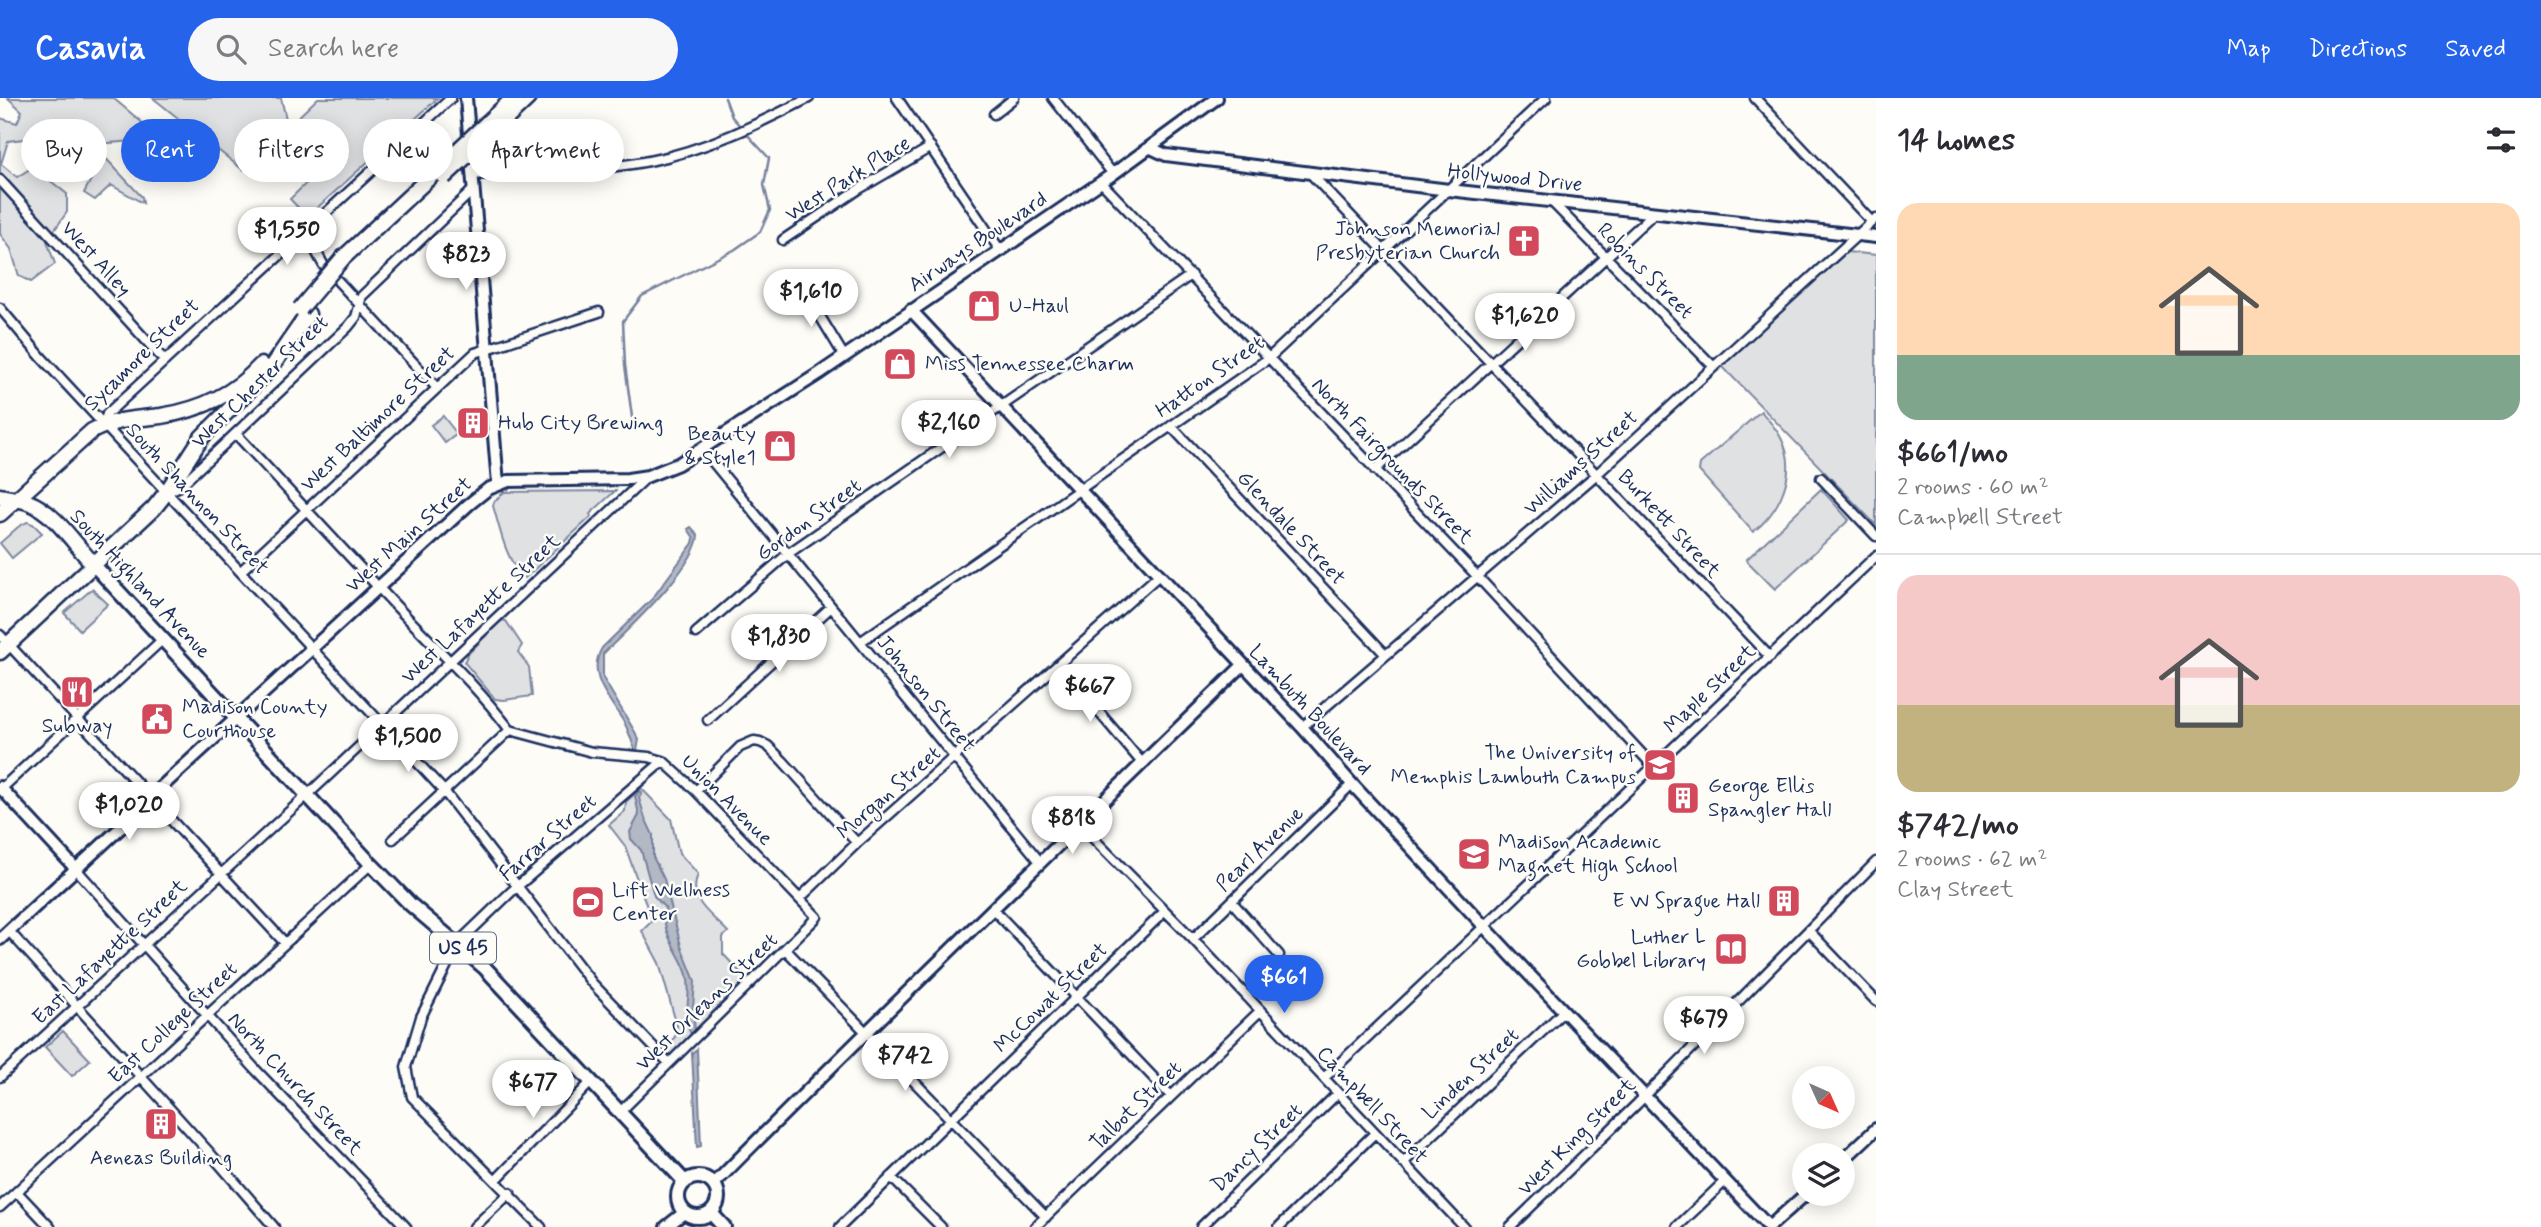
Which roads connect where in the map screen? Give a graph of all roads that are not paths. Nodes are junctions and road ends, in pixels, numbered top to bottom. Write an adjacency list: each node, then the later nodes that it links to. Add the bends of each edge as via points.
1 (451, 98): 30 (street, Sycamore Street)
2 (466, 98): 13 (street)
3 (514, 98): 14 (highway)
4 (528, 98): 15 (highway)
5 (809, 98): 19 (street, via 712,143)
6 (897, 98): 16 (street)
7 (1014, 98): 12 (street)
8 (1053, 98): 21 (street)
9 (1546, 98): 26 (street, Hatton Street)
10 (1755, 98): 29 (street)
11 (1210, 100): 18 (street, Airways Boulevard)
12 (994, 114)
13 (468, 119)
14 (496, 119)
15 (500, 119)
16 (931, 147): 33 (street, West Park Place); 34 (street)
17 (467, 148): 41 (highway, bridge, via 346,261)
18 (1151, 148): 20 (street, Hollywood Drive, via 1166,155); 21 (street, Airways Boulevard)
19 (624, 164)
20 (1310, 173): 26 (street, Hollywood Drive); 35 (street, Burkett Street)
21 (1113, 174): 24 (street, Airways Boulevard)
22 (0, 180): 47 (street, West Alley)
23 (472, 182): 25 (street)
24 (1101, 182): 34 (street, Airways Boulevard); 37 (street, North Fairgrounds Street)
25 (473, 190): 39 (street, West Chester Street, via 362,296); 44 (street)
26 (1449, 190): 27 (street, Hollywood Drive); 35 (street, Hatton Street)
27 (1552, 202): 28 (street, Hollywood Drive); 36 (street, Robins Street)
28 (1654, 213): 31 (street, Hollywood Drive); 36 (street)
29 (1874, 220): 31 (street, Williams Street)
30 (305, 231): 39 (street, via 324,266); 47 (street, Sycamore Street)
31 (1857, 235): 32 (street, Hollywood Drive); 49 (street, Williams Street)
32 (1876, 237)
33 (783, 240)
34 (1000, 250): 40 (street, Airways Boulevard)
35 (1383, 250): 46 (street, Hatton Street); 48 (street, Burkett Street)
36 (1607, 257): 48 (street); 49 (street, Robins Street)
37 (1191, 275): 46 (street, North Fairgrounds Street); 51 (street, Gordon Street)
38 (803, 288): 45 (street)
39 (360, 306): 50 (street); 54 (street, West Chester Street, via 348,327)
40 (911, 310): 45 (street, Airways Boulevard); 51 (street, Lambuth Boulevard)
41 (304, 312): 52 (highway, via 244,382 222,397 183,412); 62 (highway, via 270,369 202,437)
42 (599, 312): 44 (street, West Baltimore Street)
43 (2, 314): 52 (street, South Shannon Street)
44 (487, 348): 50 (street, West Baltimore Street, via 475,353); 60 (street)
45 (844, 356): 55 (street, Airways Boulevard)
46 (1269, 358): 53 (street, Hatton Street); 56 (street, North Fairgrounds Street)
47 (165, 361): 52 (street, Sycamore Street, via 107,414)
48 (1492, 364): 56 (street); 57 (street, Burkett Street)
49 (1713, 366): 57 (street, Williams Street)
50 (437, 388): 65 (street, West Baltimore Street)
51 (1000, 407): 61 (street, Lambuth Boulevard); 68 (street, Gordon Street)
52 (104, 424): 62 (street, South Shannon Street); 64 (highway, Sycamore Street)
53 (1171, 426): 61 (street, Hatton Street); 81 (street, Glendale Street)
54 (236, 434): 62 (street, West Chester Street, via 180,486); 65 (street)
55 (704, 450): 58 (street, Airways Boulevard); 68 (street, Johnson Street)
56 (1375, 470): 73 (street, North Fairgrounds Street)
57 (1597, 474): 73 (street, Williams Street); 82 (street, Burkett Street)
58 (648, 476): 60 (street, West Main Street); 83 (street, West Lafayette Street)
59 (1821, 478): 67 (street)
60 (498, 484): 74 (street, West Main Street, via 468,505)
61 (1079, 491): 72 (street, Lambuth Boulevard); 78 (street, Hatton Street)
62 (166, 493): 70 (highway, West Chester Street); 71 (street, South Shannon Street)
63 (0, 496): 64 (highway, South Highland Avenue / US 45)
64 (16, 500): 66 (highway, Sycamore Street); 70 (highway, South Highland Avenue / US 45, via 48,515)
65 (307, 510): 71 (street, West Baltimore Street); 74 (street)
66 (0, 514)
67 (1876, 536)
68 (789, 553): 75 (street, Johnson Street); 76 (street, Gordon Street)
69 (1876, 555): 82 (street, Maple Street)
70 (94, 565): 77 (main road, South Highland Avenue / US 45); 79 (highway, West Chester Street)
71 (241, 571): 80 (street, South Shannon Street)
72 (1158, 576): 84 (street, Lambuth Boulevard); 85 (street, Morgan Street)
73 (1478, 577): 81 (street, Williams Street); 95 (street, North Fairgrounds Street)
74 (379, 588): 80 (street, West Main Street); 83 (street)
75 (831, 607): 78 (street, Johnson Street); 88 (street)
76 (696, 633)
77 (162, 640): 86 (street); 87 (main road, South Highland Avenue / US 45)
78 (860, 642): 92 (street, Johnson Street)
79 (3, 644): 86 (street)
80 (313, 650): 87 (street, West Main Street); 89 (street, South Shannon Street)
81 (1386, 655): 90 (street, Williams Street)
82 (1770, 657): 95 (street, Maple Street)
83 (452, 660): 89 (street, West Lafayette Street); 91 (street)
84 (1243, 665): 90 (street, Lambuth Boulevard); 94 (street)
85 (1059, 666): 92 (street, Morgan Street); 94 (street)
86 (77, 719): 97 (street); 101 (street)
87 (236, 719): 100 (main road, US 45); 101 (street, West Main Street)
88 (708, 720)
89 (382, 726): 99 (street, South Shannon Street); 100 (street, West Lafayette Street)
90 (1302, 727): 96 (street, Lambuth Boulevard)
91 (510, 730): 93 (street, Union Avenue, via 592,752); 99 (street)
92 (955, 758): 104 (street, Morgan Street); 106 (street, Johnson Street)
93 (663, 761): 98 (street, Union Avenue); 110 (street, Farrar Street)
94 (1143, 764): 102 (street)
95 (1654, 767): 116 (street, Maple Street)
96 (1352, 784): 112 (street, Pearl Avenue); 116 (street, Lambuth Boulevard)
97 (0, 789): 108 (street)
98 (696, 791): 104 (street, via 740,747 760,742); 111 (street, Union Avenue)
99 (444, 792): 103 (street); 110 (street, South Shannon Street)
100 (307, 796): 107 (main road, US 45); 109 (street, East Lafayette Street)
101 (151, 798): 108 (street, West Main Street); 109 (street)
102 (1080, 825): 106 (street); 114 (street, Campbell Street)
103 (393, 839)
104 (857, 843): 111 (street, Morgan Street)
105 (1876, 862): 117 (street, West King Street)
106 (1041, 863): 113 (street)
107 (371, 864): 120 (street, East College Street); 121 (main road, US 45)
108 (75, 869): 118 (street, West Main Street); 122 (street, North Church Street)
109 (220, 875): 120 (street); 122 (street, East Lafayette Street)
110 (518, 886): 121 (street, Farrar Street); 132 (street, South Shannon Street, via 592,983)
111 (800, 898): 115 (street, Union Avenue)
112 (1232, 902): 119 (street, Pearl Avenue); 124 (street)
113 (994, 909): 125 (street); 131 (street)
114 (1166, 911): 119 (street, Campbell Street); 125 (street, McCowat Street)
115 (817, 917): 123 (street, West Orleans Street)
116 (1485, 926): 129 (street, Lambuth Boulevard); 135 (street, Maple Street)
117 (1809, 931): 126 (street); 139 (street, West King Street)
118 (4, 935): 127 (street)
119 (1193, 939): 128 (street, Campbell Street)
120 (285, 943): 130 (street, East College Street)
121 (458, 943): 136 (main road, US 45); 147 (street, Farrar Street, via 421,1017 405,1074 412,1097)
122 (144, 945): 127 (street, East Lafayette Street); 130 (street, North Church Street)
123 (786, 950): 131 (street); 132 (street, West Orleans Street)
124 (1279, 955)
125 (1077, 997): 138 (street); 141 (street, McCowat Street)
126 (1876, 1001)
127 (77, 1006): 133 (street, East Lafayette Street); 134 (street)
128 (1260, 1011): 135 (street, Campbell Street); 138 (street, Talbot Street)
129 (1564, 1011): 139 (street, Lambuth Boulevard); 145 (street, Linden Street)
130 (207, 1014): 134 (street, East College Street); 161 (street, North Church Street)
131 (865, 1031): 141 (street); 150 (street)
132 (669, 1063): 140 (street, West Orleans Street)
133 (0, 1077)
134 (140, 1077): 151 (street, East College Street); 160 (street)
135 (1324, 1078): 137 (street, Campbell Street)
136 (592, 1081): 140 (main road, US 45); 147 (street)
137 (1338, 1093): 143 (street, Campbell Street); 169 (street, Dancy Street)
138 (1171, 1096): 157 (street, Talbot Street)
139 (1644, 1096): 148 (street, Lambuth Boulevard); 171 (street, West King Street)
140 (620, 1112): 149 (main road, US 45)
141 (951, 1119): 146 (street, McCowat Street); 157 (street)
142 (1876, 1129): 144 (street)
143 (1375, 1133): 145 (street, Campbell Street); 170 (street)
144 (1855, 1149)
145 (1403, 1163): 158 (street, Campbell Street)
146 (891, 1177): 166 (street, McCowat Street); 167 (street)
147 (496, 1180): 152 (street, Farrar Street)
148 (1725, 1181): 172 (street); 173 (street, Lambuth Boulevard)
149 (685, 1182): 150 (main road, via 703,1177); 155 (main road, via 678,1200)
150 (714, 1184): 156 (main road, via 718,1202)
151 (17, 1192): 154 (street, East College Street); 159 (street)
152 (510, 1194): 162 (street); 163 (street, Farrar Street)
153 (1793, 1206): 173 (street)
154 (0, 1207)
155 (685, 1212): 156 (main road, via 697,1217); 164 (street)
156 (710, 1213): 165 (main road)
157 (1046, 1217): 168 (street, Talbot Street)
158 (1459, 1225)
159 (50, 1227)
160 (274, 1227)
161 (406, 1227)
162 (474, 1227)
163 (541, 1227)
164 (666, 1227)
165 (724, 1227)
166 (840, 1227)
167 (941, 1227)
168 (1035, 1227)
169 (1201, 1227)
170 (1279, 1227)
171 (1510, 1227)
172 (1677, 1227)
173 (1769, 1227)

